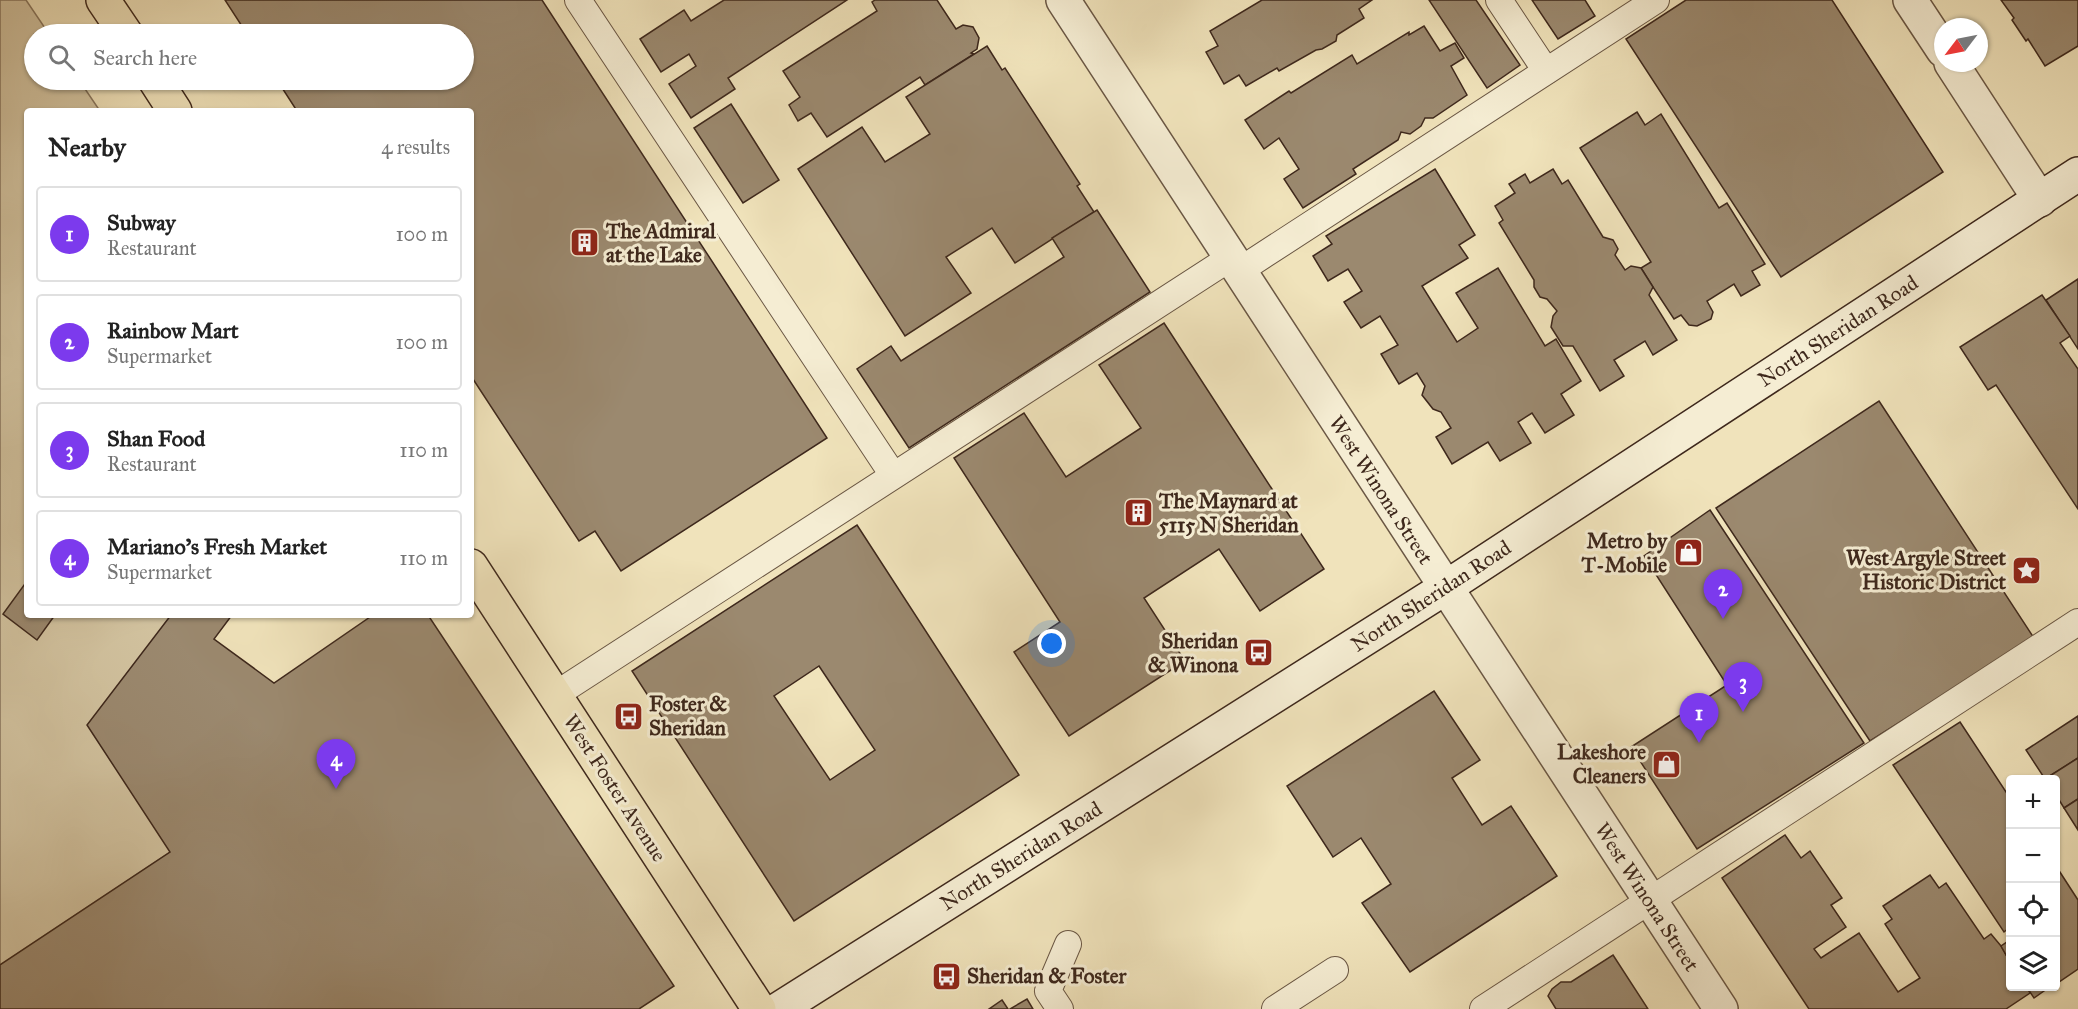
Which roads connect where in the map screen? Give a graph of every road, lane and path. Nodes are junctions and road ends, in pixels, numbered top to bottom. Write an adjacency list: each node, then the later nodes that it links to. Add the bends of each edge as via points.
1 (103, 0): 7 (main road)
2 (578, 0): 16 (lane)
3 (1063, 0): 15 (main road, West Winona Street)
4 (1499, 0): 9 (lane)
5 (1656, 0): 9 (lane)
6 (1910, 0): 8 (main road)
7 (119, 24)
8 (1934, 36)
9 (1546, 71): 15 (lane)
10 (1957, 72): 14 (main road)
11 (161, 90): 12 (main road)
12 (173, 108)
13 (2078, 174): 14 (main road, North Sheridan Road)
14 (2040, 200): 18 (main road, North Sheridan Road)
15 (1235, 264): 16 (lane); 18 (main road, West Winona Street)
16 (893, 475): 20 (lane)
17 (474, 571): 20 (main road, West Foster Avenue)
18 (1445, 588): 21 (main road, West Winona Street); 25 (main road, North Sheridan Road)
19 (2078, 622): 21 (lane)
20 (555, 695): 24 (main road, West Foster Avenue)
21 (1650, 901): 28 (lane); 29 (main road, West Winona Street)
22 (1068, 944): 26 (lane, via 1048,991)
23 (1335, 970): 27 (lane)
24 (759, 1009)
25 (779, 1009)
26 (1060, 1009)
27 (1275, 1009)
28 (1483, 1009)
29 (1721, 1009)

